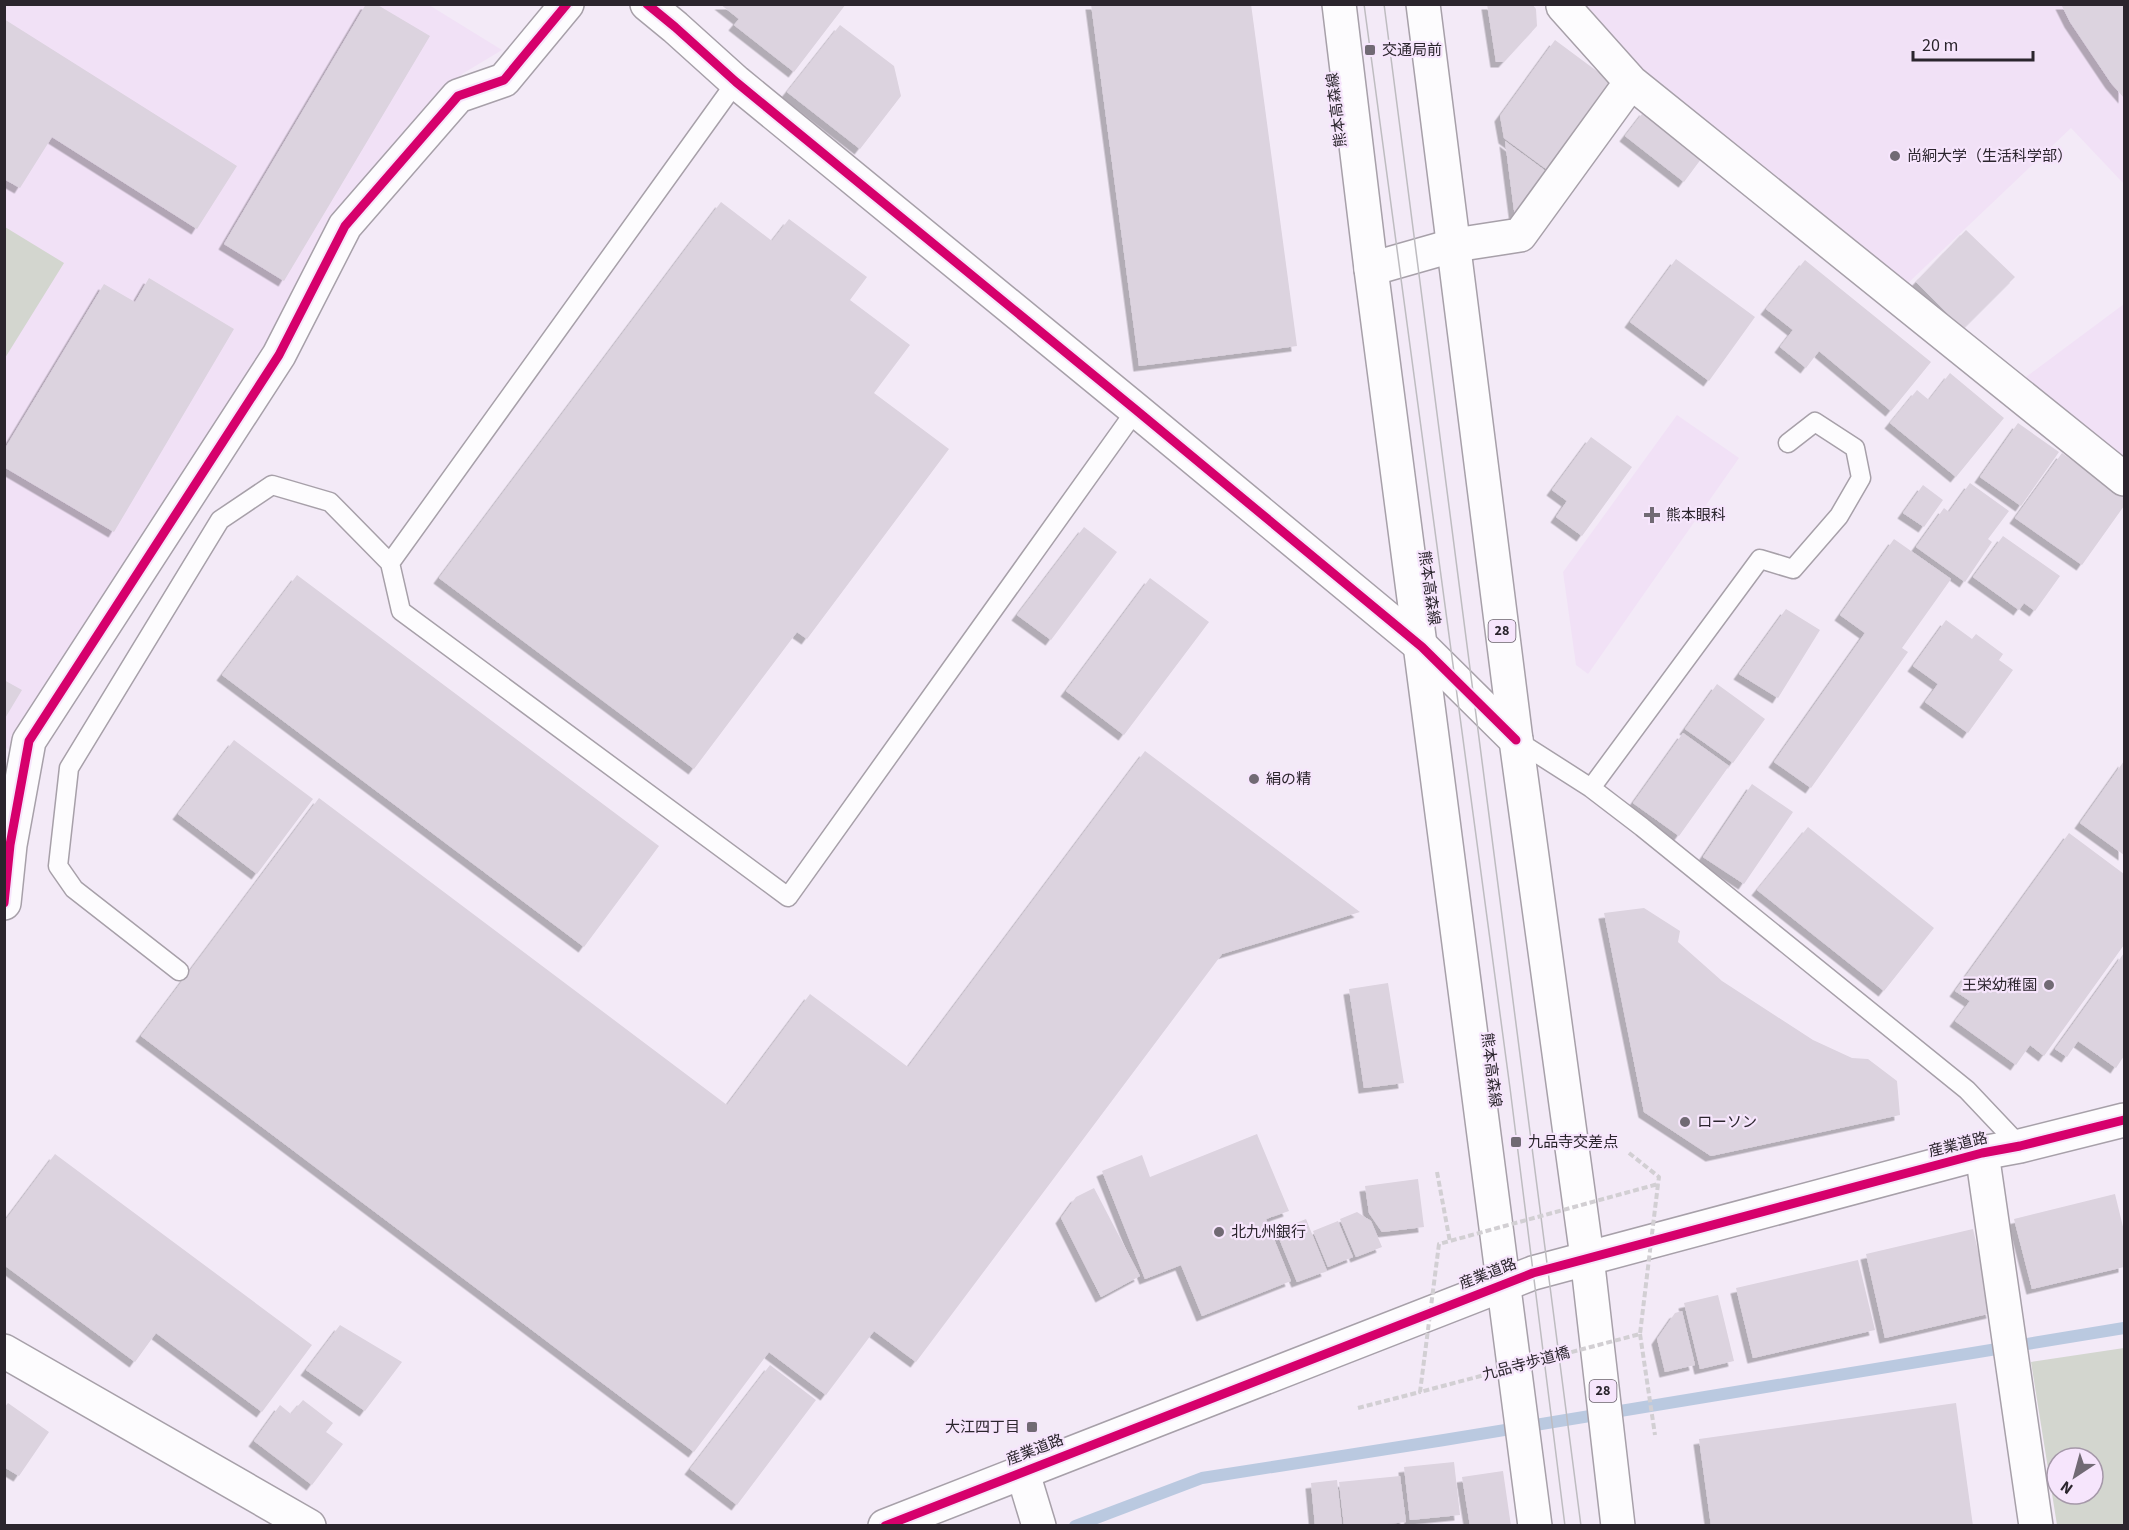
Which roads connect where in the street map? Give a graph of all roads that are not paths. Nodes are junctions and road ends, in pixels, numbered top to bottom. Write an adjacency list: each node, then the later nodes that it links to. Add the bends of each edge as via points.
1 (567, 4): 17 (street, via 504,80 458,96 345,226 279,355 29,741)
2 (647, 4): 6 (street)
3 (1340, 4): 9 (street, 熊本高森線)
4 (1423, 4): 8 (street, 28)
5 (1564, 4): 7 (street)
6 (736, 82): 10 (street); 13 (lane)
7 (1631, 82): 8 (street, via 1520,235); 12 (street)
8 (1455, 245): 9 (street); 15 (street, 28)
9 (1371, 269): 14 (street, 熊本高森線)
10 (1136, 410): 13 (lane, via 788,897 401,611); 14 (street)
11 (1788, 444): 16 (lane, via 1815,422 1855,448 1861,478 1839,516 1793,569 1760,560)
12 (2124, 479)
13 (390, 563): 18 (lane, via 330,502 272,485 220,520 69,768 58,866 74,889)
14 (1422, 647): 15 (street); 23 (street, 熊本高森線)
15 (1516, 740): 16 (lane); 22 (street, 28)
16 (1591, 788): 20 (lane, via 1967,1090)
17 (4, 903)
18 (179, 971)
19 (2124, 1120): 20 (street, 産業道路)
20 (2020, 1146): 21 (street, 産業道路)
21 (1982, 1153): 22 (street, 産業道路); 31 (street)
22 (1587, 1257): 23 (street, 産業道路); 30 (street, 28)
23 (1503, 1283): 25 (street, 産業道路); 29 (street, 熊本高森線)
24 (4, 1351): 26 (street)
25 (1022, 1470): 27 (street, 産業道路); 28 (street)
26 (309, 1526)
27 (885, 1526)
28 (1039, 1526)
29 (1535, 1526)
30 (1618, 1526)
31 (2036, 1526)

